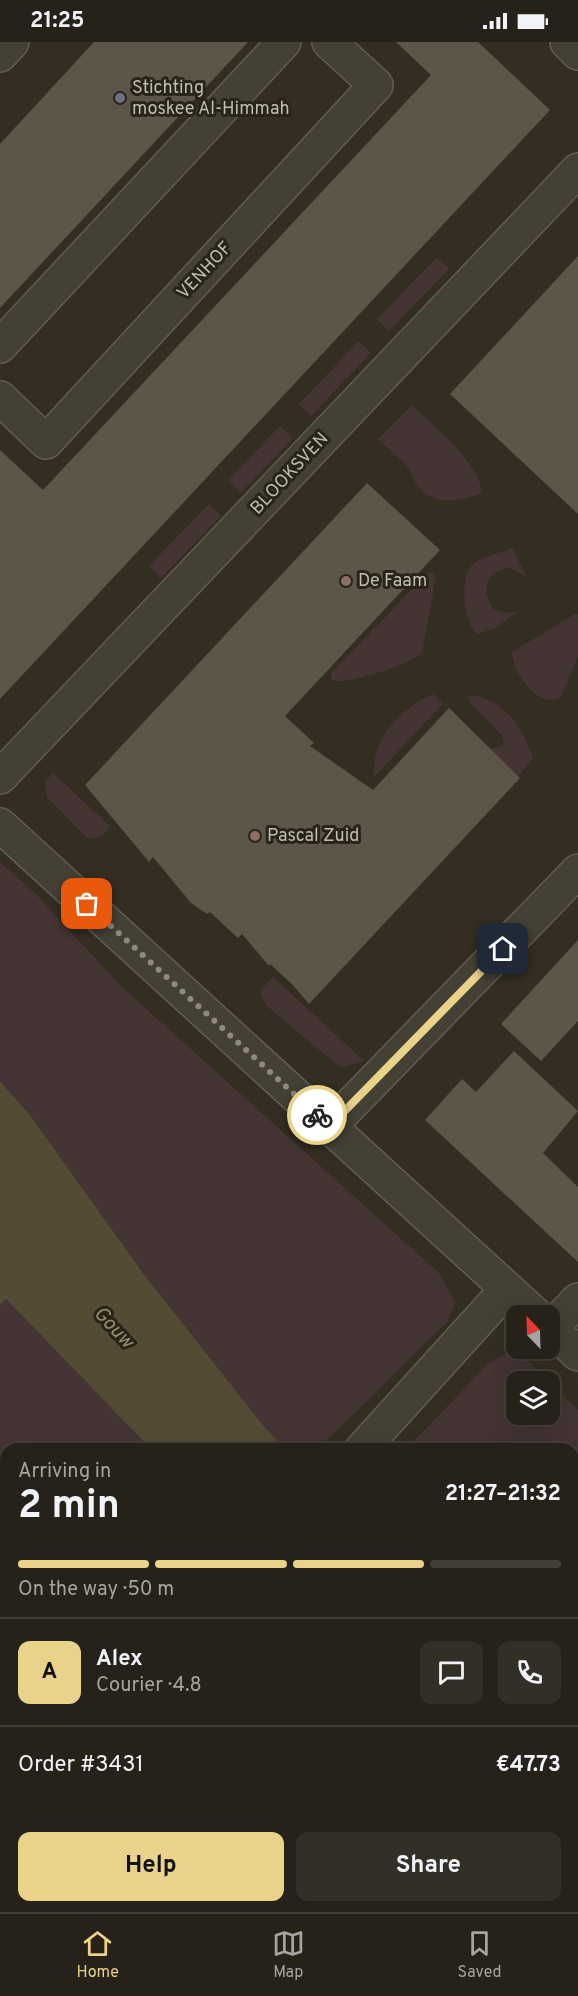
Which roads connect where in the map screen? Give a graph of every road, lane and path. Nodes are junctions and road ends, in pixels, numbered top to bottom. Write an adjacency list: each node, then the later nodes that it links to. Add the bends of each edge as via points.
1 (12, 42): 6 (street)
2 (284, 42): 8 (street)
3 (567, 42): 5 (street)
4 (343, 46): 9 (street, VENHOF, via 376,85 46,442)
5 (578, 53)
6 (0, 55)
7 (578, 170): 10 (street, BLOOKSVEN)
8 (0, 346)
9 (0, 398)
10 (0, 777)
11 (0, 825): 13 (street)
12 (578, 871): 13 (street)
13 (330, 1126): 14 (street)
14 (507, 1289): 16 (street); 20 (street)
15 (578, 1300): 17 (street)
16 (524, 1305)
17 (560, 1313)
18 (560, 1338): 19 (street)
19 (578, 1354)
20 (367, 1443)

